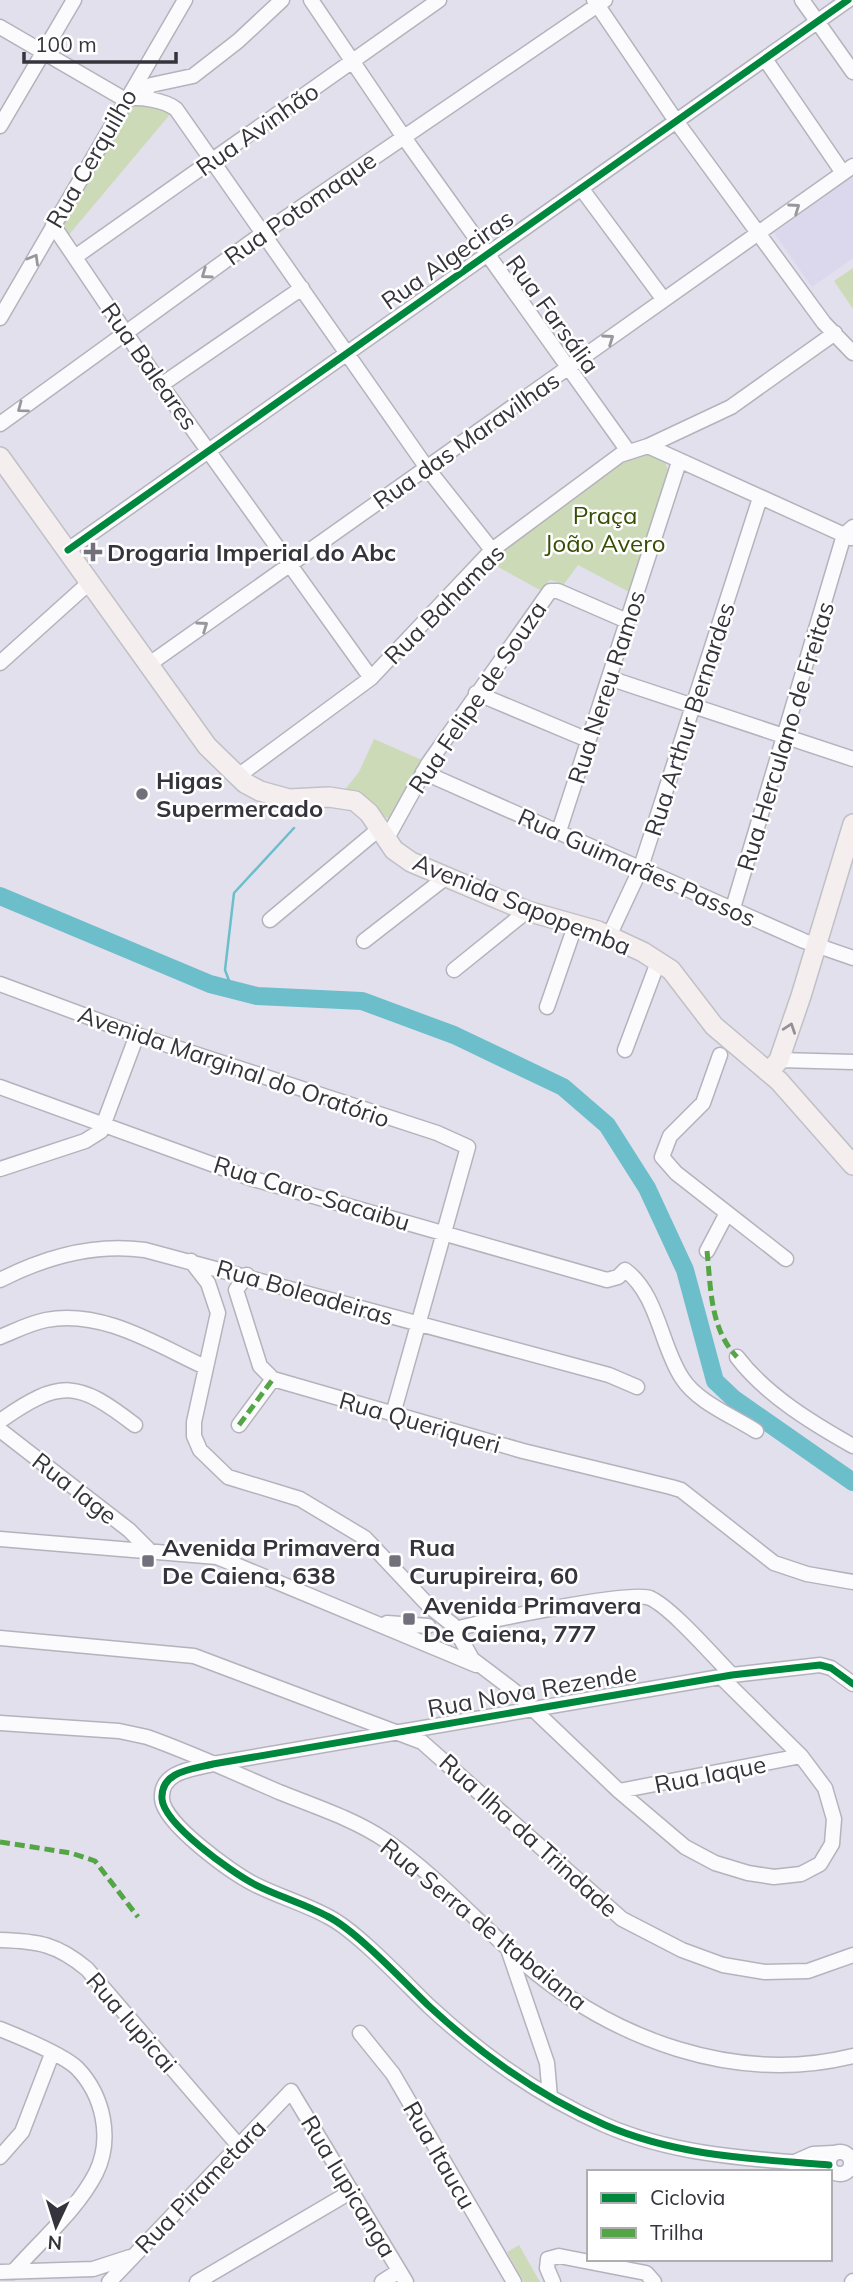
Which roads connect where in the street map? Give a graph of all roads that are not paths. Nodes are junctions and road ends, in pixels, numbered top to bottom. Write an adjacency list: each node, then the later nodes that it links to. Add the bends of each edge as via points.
1 (74, 0): 11 (street)
2 (185, 0): 15 (street, Rua Cerquilho)
3 (282, 0): 15 (street, via 193,75 151,85)
4 (311, 0): 13 (street, Rua Farsália)
5 (439, 0): 13 (street, Rua Avinhão)
6 (802, 0): 9 (street)
7 (848, 0): 9 (street, Rua Algeciras)
8 (599, 2): 16 (street); 18 (street, Rua Potomaque)
9 (817, 22): 12 (street, Rua Algeciras); 14 (street)
10 (0, 27): 11 (street)
11 (43, 53): 15 (street); 17 (street)
12 (765, 59): 16 (street, Rua Algeciras); 20 (street)
13 (354, 61): 18 (street, Rua Farsália); 19 (street, Rua Avinhão)
14 (853, 72)
15 (130, 99): 19 (street, via 176,109); 22 (street, Rua Cerquilho)
16 (676, 121): 21 (street, Rua Algeciras); 23 (street)
17 (0, 125)
18 (403, 136): 24 (street, Rua Potomaque); 25 (street, Rua Farsália)
19 (211, 162): 24 (street); 26 (street, Rua Avinhão)
20 (848, 170): 23 (street, Rua das Maravilhas, one-way to 20)
21 (581, 188): 25 (street, Rua Algeciras); 28 (street)
22 (53, 225): 26 (street, Rua Baleares); 29 (street, Rua Cerquilho, one-way to 22)
23 (760, 233): 28 (street, Rua das Maravilhas); 31 (street)
24 (262, 234): 27 (street); 30 (street, Rua Potomaque, one-way to 30)
25 (487, 254): 33 (street, Rua Algeciras); 34 (street, Rua Farsália)
26 (75, 257): 30 (street, Rua Baleares)
27 (302, 288): 33 (street); 35 (street)
28 (664, 300): 34 (street, Rua das Maravilhas, one-way to 28)
29 (0, 318)
30 (124, 332): 35 (street, Rua Baleares); 36 (street, Rua Potomaque, one-way to 36)
31 (835, 333): 32 (street); 37 (street, Rua Bahamas, via 731,407)
32 (853, 353)
33 (346, 354): 38 (street, Rua Algeciras); 42 (street)
34 (568, 368): 39 (street, Rua Farsália); 42 (street, Rua das Maravilhas)
35 (161, 385): 38 (street, Rua Baleares)
36 (0, 424)
37 (648, 446): 39 (street, Rua Bahamas); 41 (street)
38 (210, 450): 45 (street, Rua Algeciras); 47 (street, Rua Baleares)
39 (628, 451): 46 (street, Rua Bahamas)
40 (0, 457): 45 (main road, Avenida Sapopemba)
41 (679, 462): 43 (street); 49 (street, Rua Nereu Ramos)
42 (427, 468): 46 (street); 47 (street, Rua das Maravilhas)
43 (760, 498): 44 (street); 55 (street, Rua Arthur Bernardes)
44 (850, 534): 56 (street, Rua Herculano de Freitas)
45 (68, 550): 48 (main road, Avenida Sapopemba)
46 (492, 550): 52 (street, Rua Bahamas)
47 (291, 564): 51 (street, Rua das Maravilhas, one-way to 47); 52 (street, Rua Baleares)
48 (90, 582): 50 (street); 51 (main road, Avenida Sapopemba)
49 (627, 621): 53 (street, Rua Nereu Ramos); 54 (street, Rua Felipe de Souza, via 550,590)
50 (0, 663)
51 (148, 665): 60 (main road, Avenida Sapopemba, via 207,746)
52 (370, 678): 60 (street, Rua Bahamas)
53 (609, 678): 55 (street); 57 (street, Rua Nereu Ramos)
54 (476, 692): 57 (street); 59 (street, Rua Felipe de Souza)
55 (692, 707): 56 (street); 65 (street, Rua Arthur Bernardes)
56 (786, 737): 58 (street); 67 (street, Rua Herculano de Freitas)
57 (588, 740): 62 (street, Rua Nereu Ramos)
58 (853, 759)
59 (423, 772): 62 (street, Rua Guimarães Passos); 63 (street, Rua Felipe de Souza)
60 (238, 776): 63 (main road, Avenida Sapopemba, via 260,791 280,797 355,801 369,813)
61 (853, 824): 64 (main road)
62 (559, 831): 65 (street, Rua Guimarães Passos)
63 (382, 835): 66 (main road, Avenida Sapopemba, via 399,854); 69 (street)
64 (848, 858): 73 (main road)
65 (640, 870): 67 (street, Rua Guimarães Passos); 71 (street, Rua Arthur Bernardes)
66 (446, 878): 68 (main road, Avenida Sapopemba); 72 (street)
67 (733, 908): 73 (street, Rua Guimarães Passos)
68 (527, 911): 70 (main road, Avenida Sapopemba); 76 (street)
69 (270, 920)
70 (575, 926): 71 (main road, Avenida Sapopemba); 78 (street)
71 (610, 936): 75 (main road, Avenida Sapopemba)
72 (363, 941)
73 (814, 946): 74 (street, Rua Guimarães Passos); 83 (main road, one-way to 73)
74 (853, 958)
75 (658, 962): 80 (street); 83 (main road, Avenida Sapopemba, via 680,979 714,1026)
76 (454, 970)
77 (0, 984): 79 (street, Avenida Marginal do Oratório)
78 (547, 1007)
79 (137, 1035): 85 (street); 89 (street, Avenida Marginal do Oratório, via 468,1147)
80 (625, 1050)
81 (720, 1055): 88 (street, via 703,1103 670,1136 662,1153 664,1160)
82 (853, 1062): 83 (street)
83 (774, 1066): 86 (main road, Avenida Sapopemba)
84 (0, 1087): 85 (street, Rua Caro-Sacaibu)
85 (106, 1125): 87 (street, via 91,1139); 89 (street, Rua Caro-Sacaibu, via 250,1178)
86 (853, 1165)
87 (0, 1169)
88 (727, 1213): 90 (street); 91 (street)
89 (443, 1232): 97 (street); 108 (street, Rua Caro-Sacaibu, via 607,1280 625,1270 639,1285 688,1387)
90 (707, 1251)
91 (786, 1259)
92 (191, 1261): 93 (street, Rua Boleadeiras); 94 (street, Rua Boleadeiras, via 145,1250 104,1248 53,1259); 96 (street, via 208,1283)
93 (247, 1275): 95 (street); 97 (street, Rua Boleadeiras)
94 (0, 1280)
95 (236, 1290): 96 (street); 101 (street, via 260,1366)
96 (218, 1313): 100 (street)
97 (418, 1324): 102 (street, Rua Boleadeiras, via 609,1375); 103 (street)
98 (0, 1337): 100 (street, via 44,1321 97,1321)
99 (737, 1357): 109 (street, via 763,1384)
100 (205, 1367): 113 (street, via 194,1436 204,1456 228,1477 300,1499 340,1520 365,1538)
101 (273, 1379): 103 (street, Rua Queriqueri); 106 (street)
102 (637, 1387)
103 (393, 1414): 112 (street, Rua Queriqueri, via 681,1490 774,1563)
104 (0, 1421): 105 (street, via 36,1398 72,1388)
105 (135, 1425)
106 (239, 1425)
107 (0, 1430): 111 (street, Rua Iage)
108 (756, 1431)
109 (853, 1446)
110 (0, 1539): 111 (street)
111 (148, 1549): 114 (street, via 217,1557)
112 (853, 1582)
113 (415, 1592): 115 (street); 116 (street)
114 (378, 1622): 115 (street); 118 (street)
115 (428, 1625): 116 (street, via 438,1619); 118 (street, via 425,1638)
116 (452, 1628): 118 (street, via 453,1645); 119 (street); 120 (street, via 642,1596 659,1604)
117 (0, 1638): 124 (street, Rua Ilha da Trindade, via 204,1659)
118 (436, 1649): 119 (street)
119 (483, 1668): 122 (street)
120 (727, 1676): 121 (street, Rua Nova Rezende, via 820,1665); 122 (street, Rua Nova Rezende); 125 (street)
121 (853, 1684)
122 (534, 1709): 124 (street, Rua Nova Rezende); 127 (street)
123 (0, 1723): 126 (street, Rua Serra de Itabaiana, via 119,1731)
124 (400, 1733): 126 (street, Rua Nova Rezende); 130 (street, Rua Ilha da Trindade, via 432,1748 587,1891 652,1937 723,1965 765,1972 808,1971)
125 (801, 1756): 127 (street, Rua Iaque); 127 (street, via 825,1788 834,1830 820,1864 793,1876 748,1873 701,1856)
126 (213, 1764): 129 (street, Rua Serra de Itabaiana, via 382,1838); 136 (street, Rua Nova Rezende, via 165,1782 162,1797 168,1814 207,1851 253,1884 329,1916 467,2041)
127 (619, 1791)
128 (0, 1940): 137 (street, Rua Iupicai, via 53,1946 68,1953)
129 (506, 1945): 134 (street, Rua Serra de Itabaiana, via 573,2001 666,2046 769,2067); 136 (street, via 547,2063)
130 (853, 1955)
131 (0, 2029): 133 (street)
132 (360, 2033): 151 (street, Rua Itaucu, via 393,2074)
133 (52, 2054): 138 (street, via 22,2133); 145 (street, via 75,2066 98,2100 104,2137 101,2155 83,2193)
134 (853, 2056)
135 (291, 2091): 137 (street, Rua Pirametara); 141 (street, Rua Iupicanga)
136 (550, 2097): 139 (street, via 606,2125 691,2152)
137 (239, 2146): 142 (street, Rua Pirametara)
138 (0, 2157)
139 (841, 2164): 140 (street)
140 (832, 2183)
141 (352, 2191): 147 (street, Rua Iupicanga); 149 (street)
142 (132, 2257): 145 (street, via 93,2269); 148 (street, Rua Pirametara)
143 (587, 2261): 152 (street, via 559,2256 548,2259)
144 (588, 2261): 146 (street)
145 (7, 2272)
146 (651, 2272)
147 (402, 2276): 150 (street)
148 (109, 2282)
149 (197, 2282)
150 (382, 2282)
151 (514, 2282)
152 (553, 2282)

